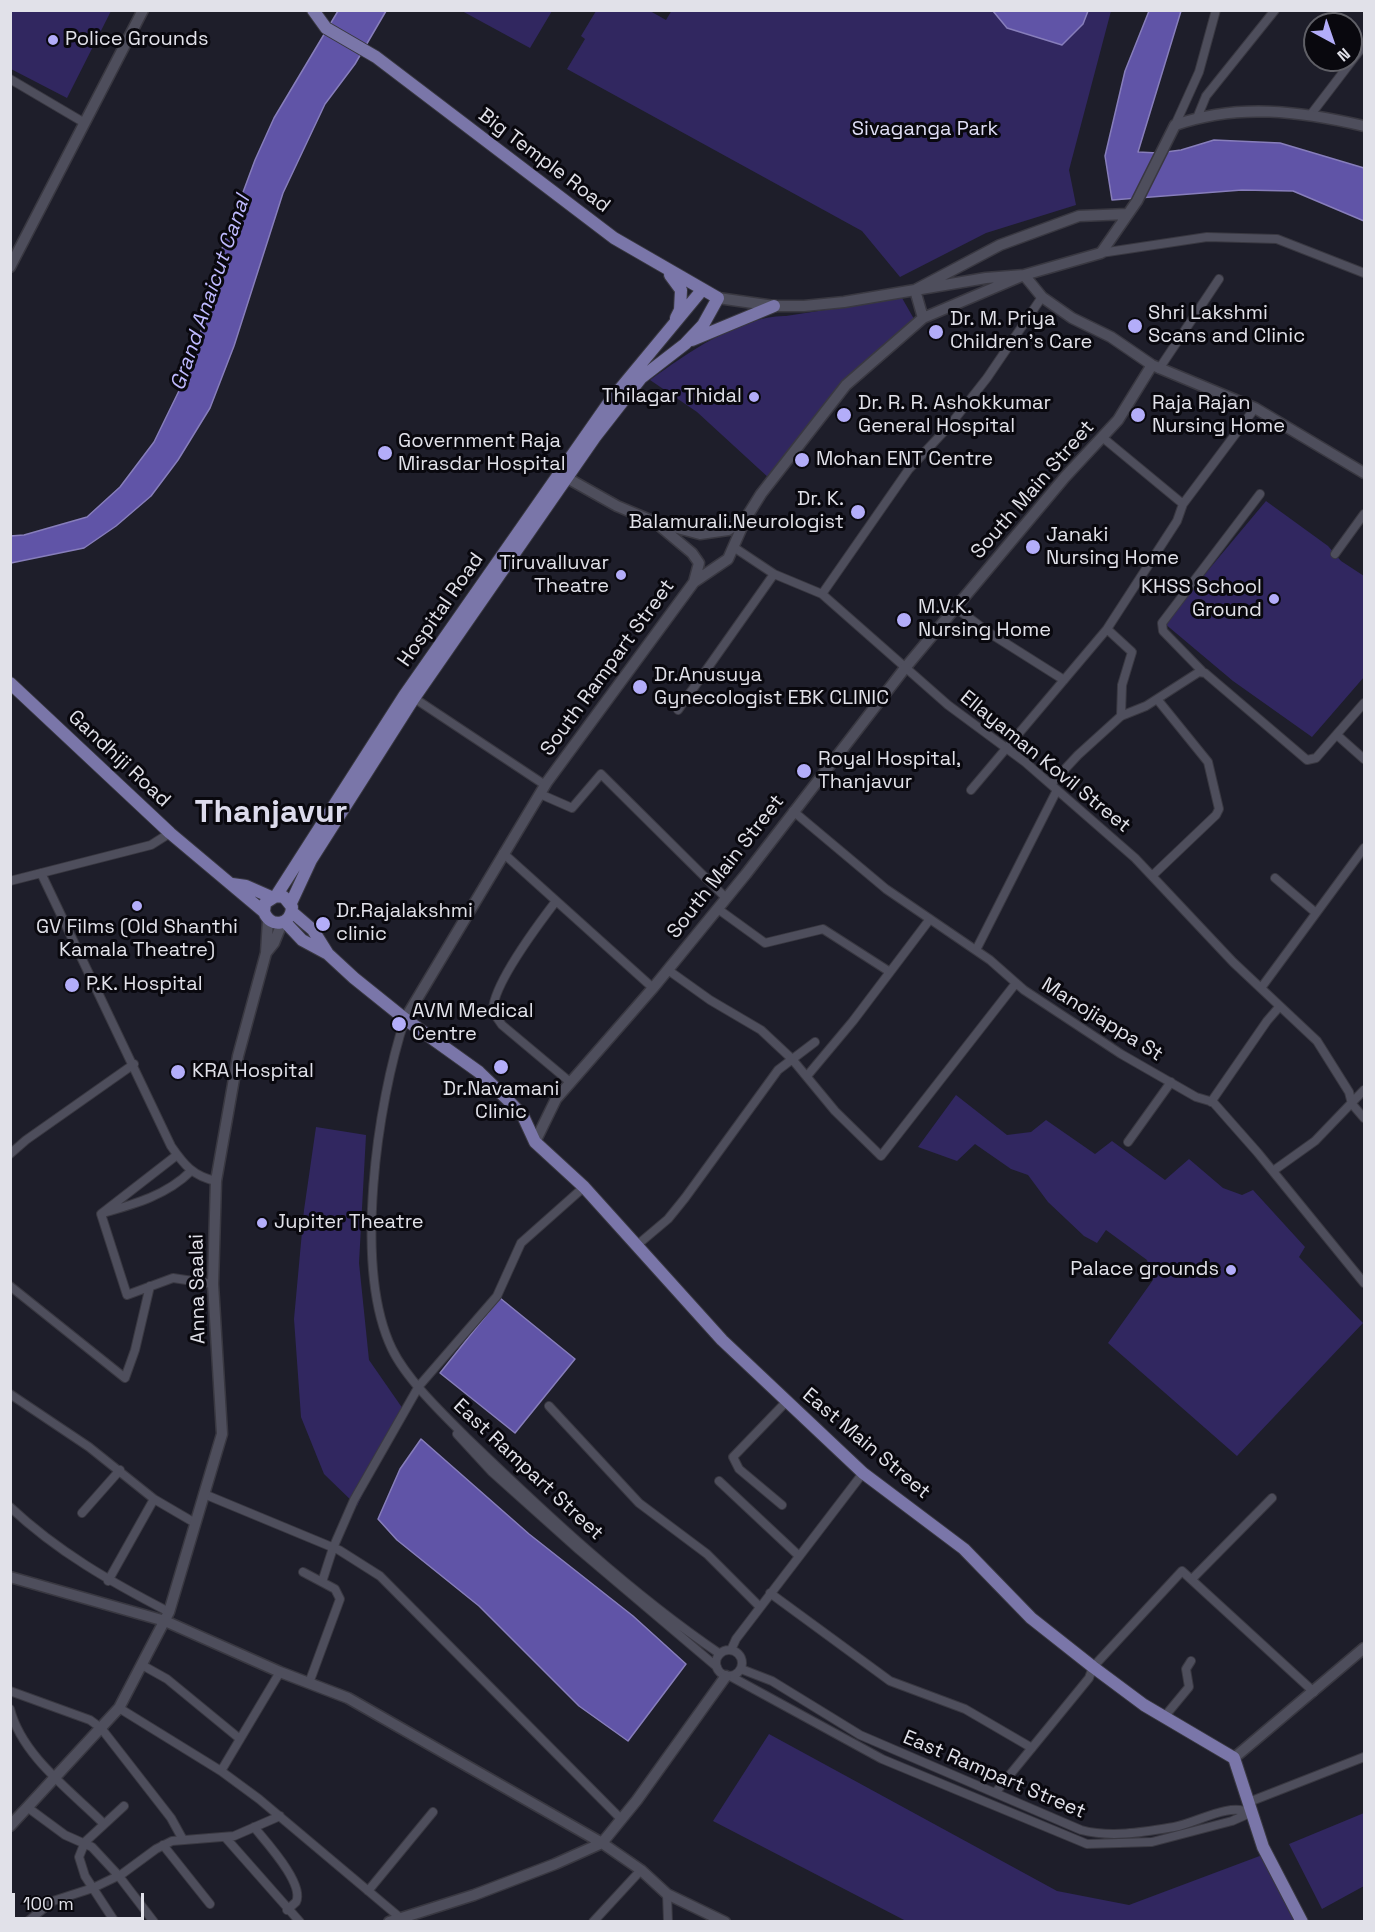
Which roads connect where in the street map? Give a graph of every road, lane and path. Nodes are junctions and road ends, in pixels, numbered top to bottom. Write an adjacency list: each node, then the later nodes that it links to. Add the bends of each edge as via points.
1 (143, 10): 9 (street)
2 (1216, 10): 10 (street, via 1199,72)
3 (1275, 10): 8 (street, via 1206,96)
4 (320, 17): 15 (main road, Big Temple Road, via 614,238)
5 (1365, 45): 7 (street)
6 (10, 79): 9 (street)
7 (1312, 113): 8 (street, via 1230,111); 11 (street)
8 (1197, 118): 10 (street)
9 (83, 122): 14 (street)
10 (1175, 126): 12 (street)
11 (1365, 126)
12 (1127, 214): 13 (street); 20 (street, via 1079,216 1000,245)
13 (1101, 253): 16 (street, via 1207,237 1277,239); 17 (street)
14 (10, 267)
15 (661, 267): 19 (main road, Big Temple Road); 25 (main road, via 681,290 680,310)
16 (1365, 273)
17 (1024, 275): 20 (street); 21 (street); 24 (street, South Rampart Street)
18 (1219, 279): 27 (street)
19 (702, 290): 22 (main road, Big Temple Road); 25 (main road, Hospital Road)
20 (915, 290): 23 (street, via 804,306); 24 (street)
21 (1042, 297): 27 (street); 41 (street, via 987,378 909,469)
22 (718, 298): 23 (street); 26 (main road, via 703,325)
23 (774, 306): 26 (main road)
24 (923, 318): 35 (street, South Rampart Street, via 846,385)
25 (669, 333): 31 (main road, Hospital Road, via 616,391)
26 (685, 344): 31 (main road, Hospital Road, via 641,378)
27 (1156, 367): 28 (street); 29 (street, South Main Street)
28 (1255, 408): 30 (street); 33 (street)
29 (1102, 437): 33 (street); 42 (street, South Main Street)
30 (1365, 473)
31 (564, 476): 36 (street); 48 (main road, Hospital Road); 68 (main road, Hospital Road, via 404,696)
32 (1260, 494): 45 (street, via 1162,623 1163,631)
33 (1183, 504): 43 (street, via 1177,521)
34 (1365, 514): 38 (street)
35 (746, 518): 36 (street, via 728,530 700,534); 37 (street, South Rampart Street)
36 (655, 522): 40 (street, via 699,563)
37 (735, 548): 39 (street, Ellayaman Kovil Street); 40 (street, South Rampart Street, via 718,567)
38 (1335, 554)
39 (774, 574): 41 (street, Ellayaman Kovil Street); 51 (street)
40 (694, 582): 57 (street, South Rampart Street)
41 (822, 594): 44 (street, Ellayaman Kovil Street)
42 (956, 608): 44 (street, South Main Street); 46 (street)
43 (1107, 629): 46 (street); 52 (street, via 1132,652 1122,685)
44 (905, 668): 54 (street, Ellayaman Kovil Street); 59 (street, South Main Street)
45 (1202, 671): 49 (street); 53 (street, via 1307,760 1316,758)
46 (1064, 680): 54 (street)
47 (10, 683): 60 (main road, Gandhiji Road)
48 (414, 698): 57 (street); 73 (main road, Hospital Road, via 311,860)
49 (1157, 699): 52 (street); 64 (street, via 1208,762 1219,809)
50 (1365, 703): 53 (street)
51 (678, 710)
52 (1121, 716): 56 (street, via 1078,755)
53 (1337, 735): 55 (street)
54 (1004, 749): 56 (street, Ellayaman Kovil Street); 58 (street)
55 (1365, 759)
56 (1054, 787): 64 (street, Ellayaman Kovil Street); 76 (street)
57 (543, 789): 62 (street, South Rampart Street); 69 (street, via 572,808 601,774)
58 (971, 790)
59 (793, 811): 69 (street, South Main Street); 75 (street, Manojiappa St, via 886,890)
60 (170, 833): 63 (street, via 151,845); 67 (main road, Gandhiji Road)
61 (1365, 848): 72 (street)
62 (503, 853): 70 (street); 84 (street, South Rampart Street)
63 (41, 873): 66 (street); 87 (street)
64 (1152, 876): 82 (street, Ellayaman Kovil Street)
65 (1275, 878): 72 (street)
66 (10, 881)
67 (232, 884): 68 (main road, Gandhiji Road); 74 (main road, Gandhiji Road)
68 (274, 896): 73 (main road, Gandhiji Road, via 284,897); 74 (main road, Hospital Road, via 265,903)
69 (726, 898): 71 (street, South Main Street)
70 (556, 901): 81 (street); 89 (street, via 518,956 495,999 493,1012 502,1025)
71 (718, 909): 78 (street, South Main Street); 79 (street, via 765,943 823,929)
72 (1316, 913): 82 (street)
73 (287, 915): 74 (main road); 77 (street, Anna Saalai); 84 (main road, via 313,930 328,954)
74 (266, 916): 77 (street, Anna Saalai)
75 (930, 919): 76 (street, Manojiappa St); 79 (street)
76 (976, 950): 80 (street, Manojiappa St)
77 (266, 953): 101 (street, Anna Saalai, via 238,1056)
78 (668, 970): 81 (street, South Main Street); 86 (street, via 761,1030)
79 (890, 972): 88 (street)
80 (1016, 983): 88 (street, via 880,1156); 90 (street, Manojiappa St, via 1121,1054)
81 (653, 988): 89 (street, South Main Street)
82 (1261, 988): 83 (street, Ellayaman Kovil Street)
83 (1277, 1004): 92 (street); 93 (street, Ellayaman Kovil Street, via 1317,1041 1349,1092)
84 (405, 1019): 95 (main road, via 479,1072 523,1116); 109 (street, East Rampart Street, via 382,1118 371,1241 382,1321 393,1351)
85 (815, 1042): 86 (street)
86 (792, 1059): 88 (street); 104 (street, via 778,1070 668,1219)
87 (134, 1064): 97 (street); 98 (street)
88 (807, 1076)
89 (570, 1082): 95 (street, South Main Street, via 556,1099)
90 (1171, 1082): 92 (street, Manojiappa St); 96 (street)
91 (1365, 1090): 93 (street)
92 (1212, 1102): 100 (street, Manojiappa St)
93 (1352, 1104): 94 (street); 100 (street, via 1315,1141)
94 (1362, 1115)
95 (535, 1142): 102 (main road, East Main Street)
96 (1128, 1142)
97 (10, 1154)
98 (177, 1155): 99 (street); 103 (street)
99 (191, 1171): 101 (street); 103 (street, via 147,1200)
100 (1274, 1171): 105 (street, Manojiappa St)
101 (216, 1181): 106 (street, Anna Saalai)
102 (584, 1187): 104 (main road, East Main Street); 109 (street, via 521,1243 497,1296)
103 (101, 1214): 108 (street, via 126,1295)
104 (636, 1246): 111 (main road, East Main Street, via 722,1340)
105 (1365, 1283)
106 (213, 1284): 108 (street, via 173,1278); 117 (street, Anna Saalai, via 222,1434)
107 (10, 1286): 108 (street, via 124,1378)
108 (150, 1286)
109 (419, 1386): 113 (street, East Rampart Street); 124 (street, via 354,1500)
110 (10, 1394): 114 (street)
111 (786, 1402): 115 (main road, East Main Street); 120 (street, via 733,1457 739,1469)
112 (549, 1406): 132 (street, via 639,1503 707,1554)
113 (452, 1426): 136 (street, East Rampart Street, via 608,1565); 139 (street, via 501,1480)
114 (120, 1470): 119 (street); 122 (street)
115 (863, 1473): 125 (street); 140 (main road, East Main Street, via 964,1549 1031,1618)
116 (718, 1480): 125 (street)
117 (204, 1494): 123 (street, Anna Saalai); 124 (street)
118 (1272, 1498): 128 (street)
119 (154, 1499): 123 (street); 129 (street)
120 (782, 1505)
121 (10, 1507): 129 (street, via 74,1560)
122 (82, 1513)
123 (195, 1523): 133 (street, Anna Saalai)
124 (333, 1548): 130 (street); 164 (street, via 393,1586)
125 (798, 1555): 131 (street)
126 (303, 1572): 130 (street)
127 (12, 1579): 133 (street)
128 (1192, 1579): 140 (street, via 1182,1571); 146 (street)
129 (108, 1581): 133 (street)
130 (322, 1582): 144 (street, via 336,1589 339,1605)
131 (770, 1593): 132 (street); 152 (street, via 890,1681 964,1709)
132 (760, 1607): 135 (street)
133 (167, 1616): 138 (street, Anna Saalai); 142 (street)
134 (1365, 1648): 146 (street)
135 (731, 1650): 136 (street); 141 (street, via 741,1657)
136 (720, 1654): 139 (street)
137 (1191, 1661): 149 (street, via 1186,1669 1190,1687)
138 (142, 1665): 147 (street, Anna Saalai); 151 (street, via 167,1679)
139 (717, 1666): 143 (street)
140 (1093, 1667): 149 (main road, East Main Street); 152 (street, via 1089,1678)
141 (741, 1669): 143 (street); 157 (street, East Rampart Street, via 772,1681 860,1735)
142 (280, 1672): 144 (street); 151 (street)
143 (728, 1676): 160 (street, via 882,1759 1087,1844 1152,1842 1232,1821); 164 (street)
144 (309, 1683): 171 (street, via 348,1698)
145 (10, 1691): 150 (street, via 90,1720)
146 (1314, 1692): 154 (street)
147 (119, 1708): 150 (street, Anna Saalai); 155 (street)
148 (10, 1709): 156 (street, via 22,1735)
149 (1165, 1716): 154 (main road, East Main Street)
150 (101, 1728): 156 (street, Anna Saalai); 169 (street)
151 (240, 1739): 155 (street)
152 (1032, 1748): 157 (street)
153 (1365, 1757): 160 (street)
154 (1234, 1758): 160 (main road)
155 (221, 1771): 163 (street)
156 (54, 1776): 159 (street, Anna Saalai); 165 (street)
157 (995, 1792): 160 (street, East Rampart Street, via 1094,1833 1174,1827)
158 (124, 1806): 165 (street)
159 (27, 1807): 162 (street, Anna Saalai); 170 (street, via 65,1835)
160 (1250, 1807): 181 (main road, via 1263,1846)
161 (433, 1812): 176 (street)
162 (14, 1814): 166 (street, Anna Saalai)
163 (280, 1816): 167 (street); 176 (street)
164 (622, 1820): 171 (street)
165 (104, 1824): 170 (street)
166 (10, 1826)
167 (254, 1827): 168 (street); 179 (street, via 298,1891 296,1902)
168 (225, 1837): 169 (street); 179 (street)
169 (183, 1838): 172 (street)
170 (85, 1842): 174 (street); 175 (street, via 79,1865)
171 (602, 1843): 173 (street); 180 (street)
172 (163, 1845): 174 (street); 178 (street)
173 (641, 1870): 177 (street); 187 (street)
174 (118, 1875): 175 (street); 184 (street)
175 (93, 1888): 182 (street, via 52,1901); 183 (street)
176 (368, 1891): 180 (street)
177 (667, 1894): 188 (street); 189 (street)
178 (210, 1904)
179 (287, 1910): 185 (street)
180 (402, 1919): 186 (street)
181 (1302, 1921)
182 (27, 1922)
183 (115, 1922)
184 (154, 1922)
185 (300, 1922)
186 (389, 1922)
187 (593, 1922)
188 (668, 1922)
189 (725, 1922)

